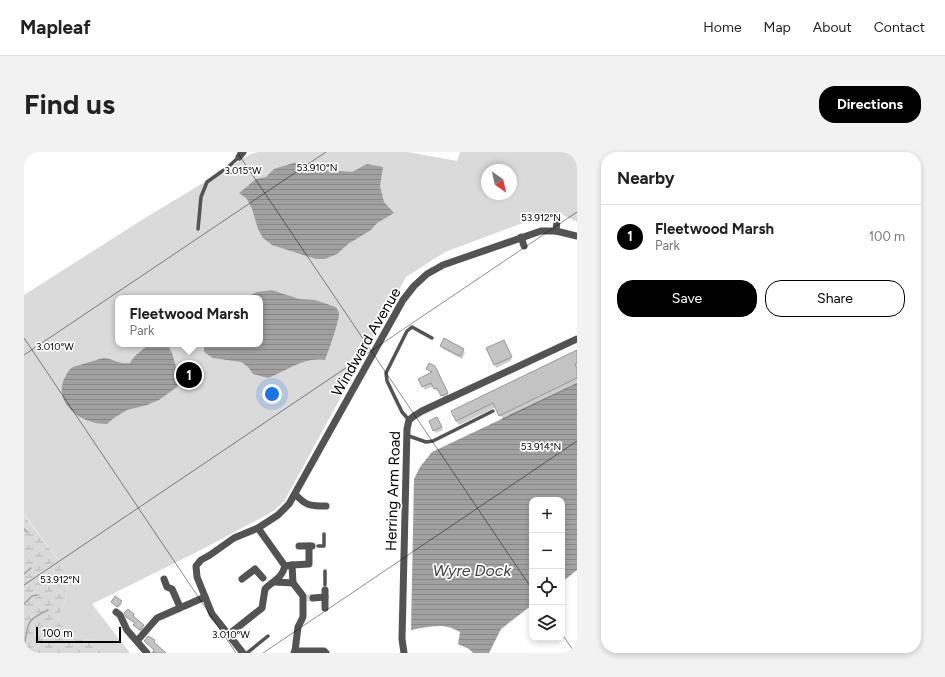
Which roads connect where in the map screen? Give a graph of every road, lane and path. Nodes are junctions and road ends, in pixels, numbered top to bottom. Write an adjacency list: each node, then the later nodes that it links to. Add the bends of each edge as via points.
1 (241, 155): 3 (lane, via 207,182 201,197)
2 (557, 221): 4 (street)
3 (198, 229)
4 (556, 231): 5 (street, Windward Avenue); 6 (street, Windward Avenue, via 541,231)
5 (577, 236)
6 (521, 237): 7 (street); 13 (street, Windward Avenue, via 443,265 427,274 414,286 403,300)
7 (524, 246)
8 (432, 338): 11 (lane, via 412,327 407,331 386,373 387,381 402,412)
9 (577, 339): 11 (street, Herring Arm Road)
10 (493, 412): 12 (lane, via 426,442)
11 (410, 420): 12 (street, Herring Arm Road)
12 (406, 435): 39 (street, Herring Arm Road, via 402,638)
13 (295, 494): 14 (street, via 308,505); 15 (street, Windward Avenue, via 278,515)
14 (326, 506)
15 (258, 528): 19 (street); 26 (street, Windward Avenue, via 234,538 198,563 198,576)
16 (324, 534): 18 (lane, via 324,546)
17 (299, 546): 18 (street)
18 (313, 546): 19 (street, via 309,564)
19 (289, 565): 23 (street, via 282,574); 24 (street)
20 (325, 571): 25 (lane)
21 (164, 579): 28 (street)
22 (242, 579): 23 (street, via 256,569)
23 (268, 582): 24 (street); 31 (street, via 262,608)
24 (293, 583): 27 (street)
25 (325, 591): 27 (street); 29 (street)
26 (205, 597): 28 (street); 31 (street, Windward Avenue, via 212,614)
27 (308, 598): 34 (street, via 298,627)
28 (180, 607): 33 (street, via 157,618)
29 (325, 608)
30 (116, 612): 33 (street)
31 (228, 635): 36 (street, Windward Avenue)
32 (268, 636): 37 (lane)
33 (137, 641): 35 (street)
34 (294, 652): 38 (street)
35 (147, 653)
36 (243, 653)
37 (247, 653)
38 (326, 653)
39 (404, 653)

